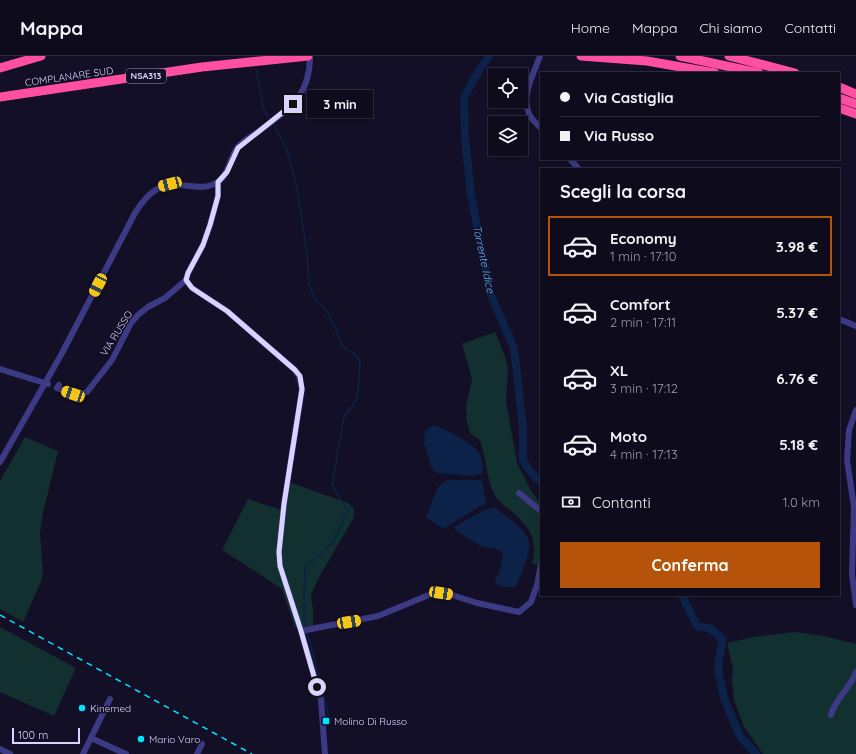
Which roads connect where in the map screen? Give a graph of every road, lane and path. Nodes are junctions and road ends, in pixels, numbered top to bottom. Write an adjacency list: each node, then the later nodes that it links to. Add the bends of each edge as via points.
1 (41, 56): 7 (highway)
2 (309, 56): 13 (highway, COMPLANARE SUD / NSA313, via 202,68); 21 (street, via 307,82 297,100 241,144 225,176)
3 (540, 56): 18 (street, via 526,95 529,114)
4 (581, 56): 8 (highway, via 647,61)
5 (680, 56): 9 (highway)
6 (729, 56): 10 (highway)
7 (0, 68)
8 (709, 72)
9 (754, 72)
10 (790, 72)
11 (840, 87): 12 (highway)
12 (856, 94)
13 (0, 97)
14 (840, 98): 15 (highway)
15 (856, 104)
16 (840, 108): 17 (highway)
17 (856, 114)
18 (540, 127)
19 (571, 160): 20 (street)
20 (578, 168)
21 (218, 182): 22 (street); 23 (street, VIA RUSSO)
22 (211, 186): 23 (street); 28 (street, via 170,184 149,194 143,200)
23 (217, 200): 24 (street, VIA RUSSO, via 206,238)
24 (186, 280): 29 (street, VIA RUSSO, via 165,298 148,306 138,315 112,360 87,392 77,395 57,388); 36 (street, via 192,288 227,311 300,376 302,389 279,552 280,566)
25 (840, 319): 26 (street)
26 (856, 326)
27 (0, 369): 28 (street)
28 (47, 384): 31 (street)
29 (59, 385)
30 (856, 410): 35 (street, via 848,430 847,460 854,507 852,574)
31 (0, 462)
32 (519, 493): 33 (street)
33 (540, 510)
34 (540, 569): 36 (street, via 531,602 520,612 441,593 432,594 378,616)
35 (856, 604)
36 (305, 630): 47 (street, via 321,700)
37 (856, 672): 39 (street, via 854,679 833,707)
38 (110, 699): 40 (street)
39 (831, 715)
40 (91, 738): 44 (street); 45 (street)
41 (202, 744): 46 (street)
42 (0, 749): 43 (street)
43 (10, 754)
44 (83, 754)
45 (126, 754)
46 (197, 754)
47 (325, 754)

